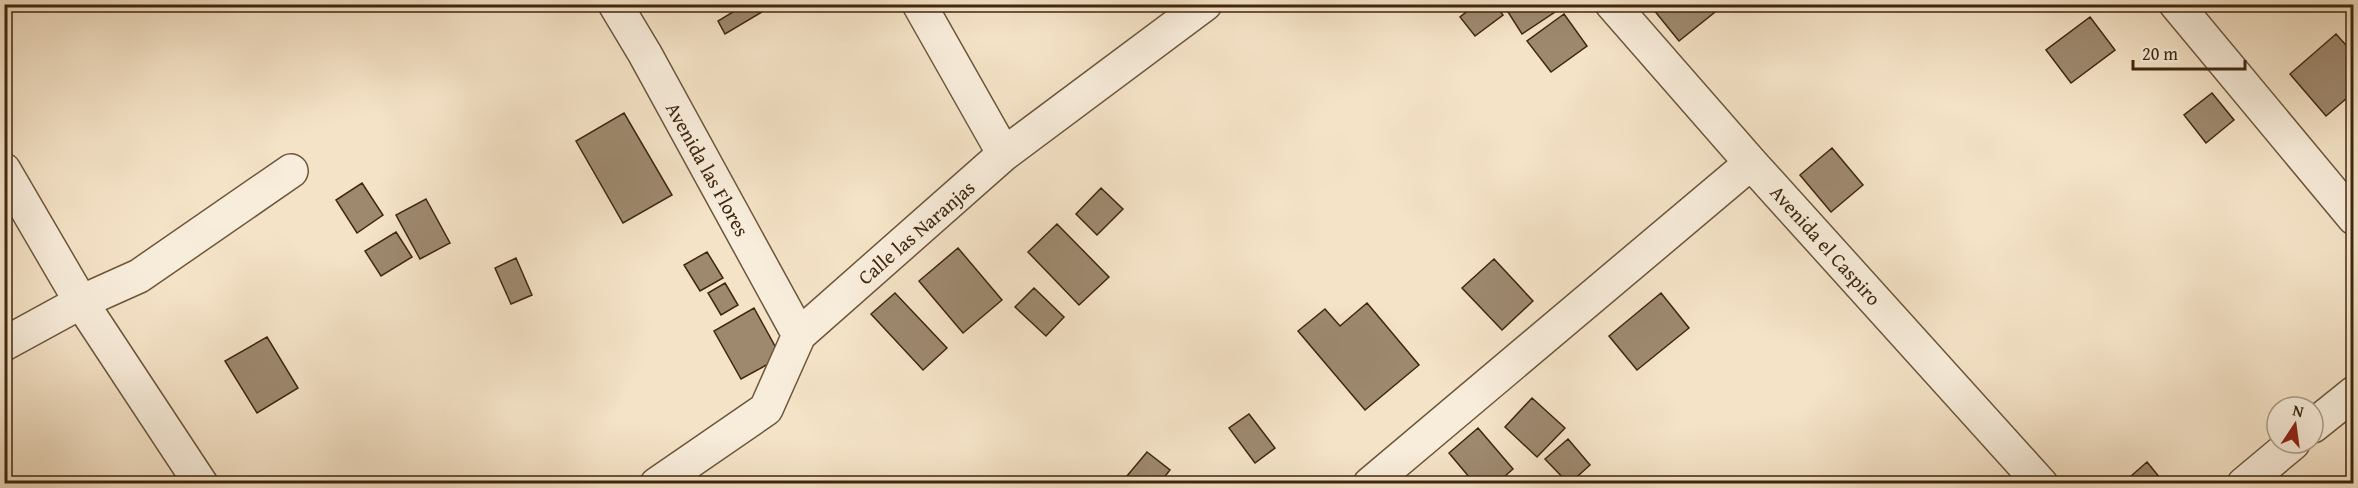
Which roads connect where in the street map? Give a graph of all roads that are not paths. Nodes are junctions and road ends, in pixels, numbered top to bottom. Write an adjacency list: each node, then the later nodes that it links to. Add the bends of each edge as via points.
1 (615, 4): 12 (street, Avenida las Flores)
2 (919, 4): 6 (street)
3 (1206, 4): 6 (street, Calle las Naranjas)
4 (1612, 4): 7 (street, Avenida el Caspiro)
5 (2176, 4): 10 (street)
6 (1004, 154): 12 (street, Calle las Naranjas)
7 (1751, 163): 19 (street); 20 (street, Avenida el Caspiro)
8 (4, 170): 11 (street)
9 (291, 171): 11 (street, via 139,276)
10 (2354, 218)
11 (81, 302): 13 (street); 17 (street)
12 (800, 335): 18 (street, Calle las Naranjas, via 766,409)
13 (4, 344)
14 (2354, 393): 15 (street)
15 (2325, 416)
16 (2278, 455): 21 (street)
17 (201, 483)
18 (657, 483)
19 (1370, 483)
20 (2041, 483)
21 (2244, 483)

